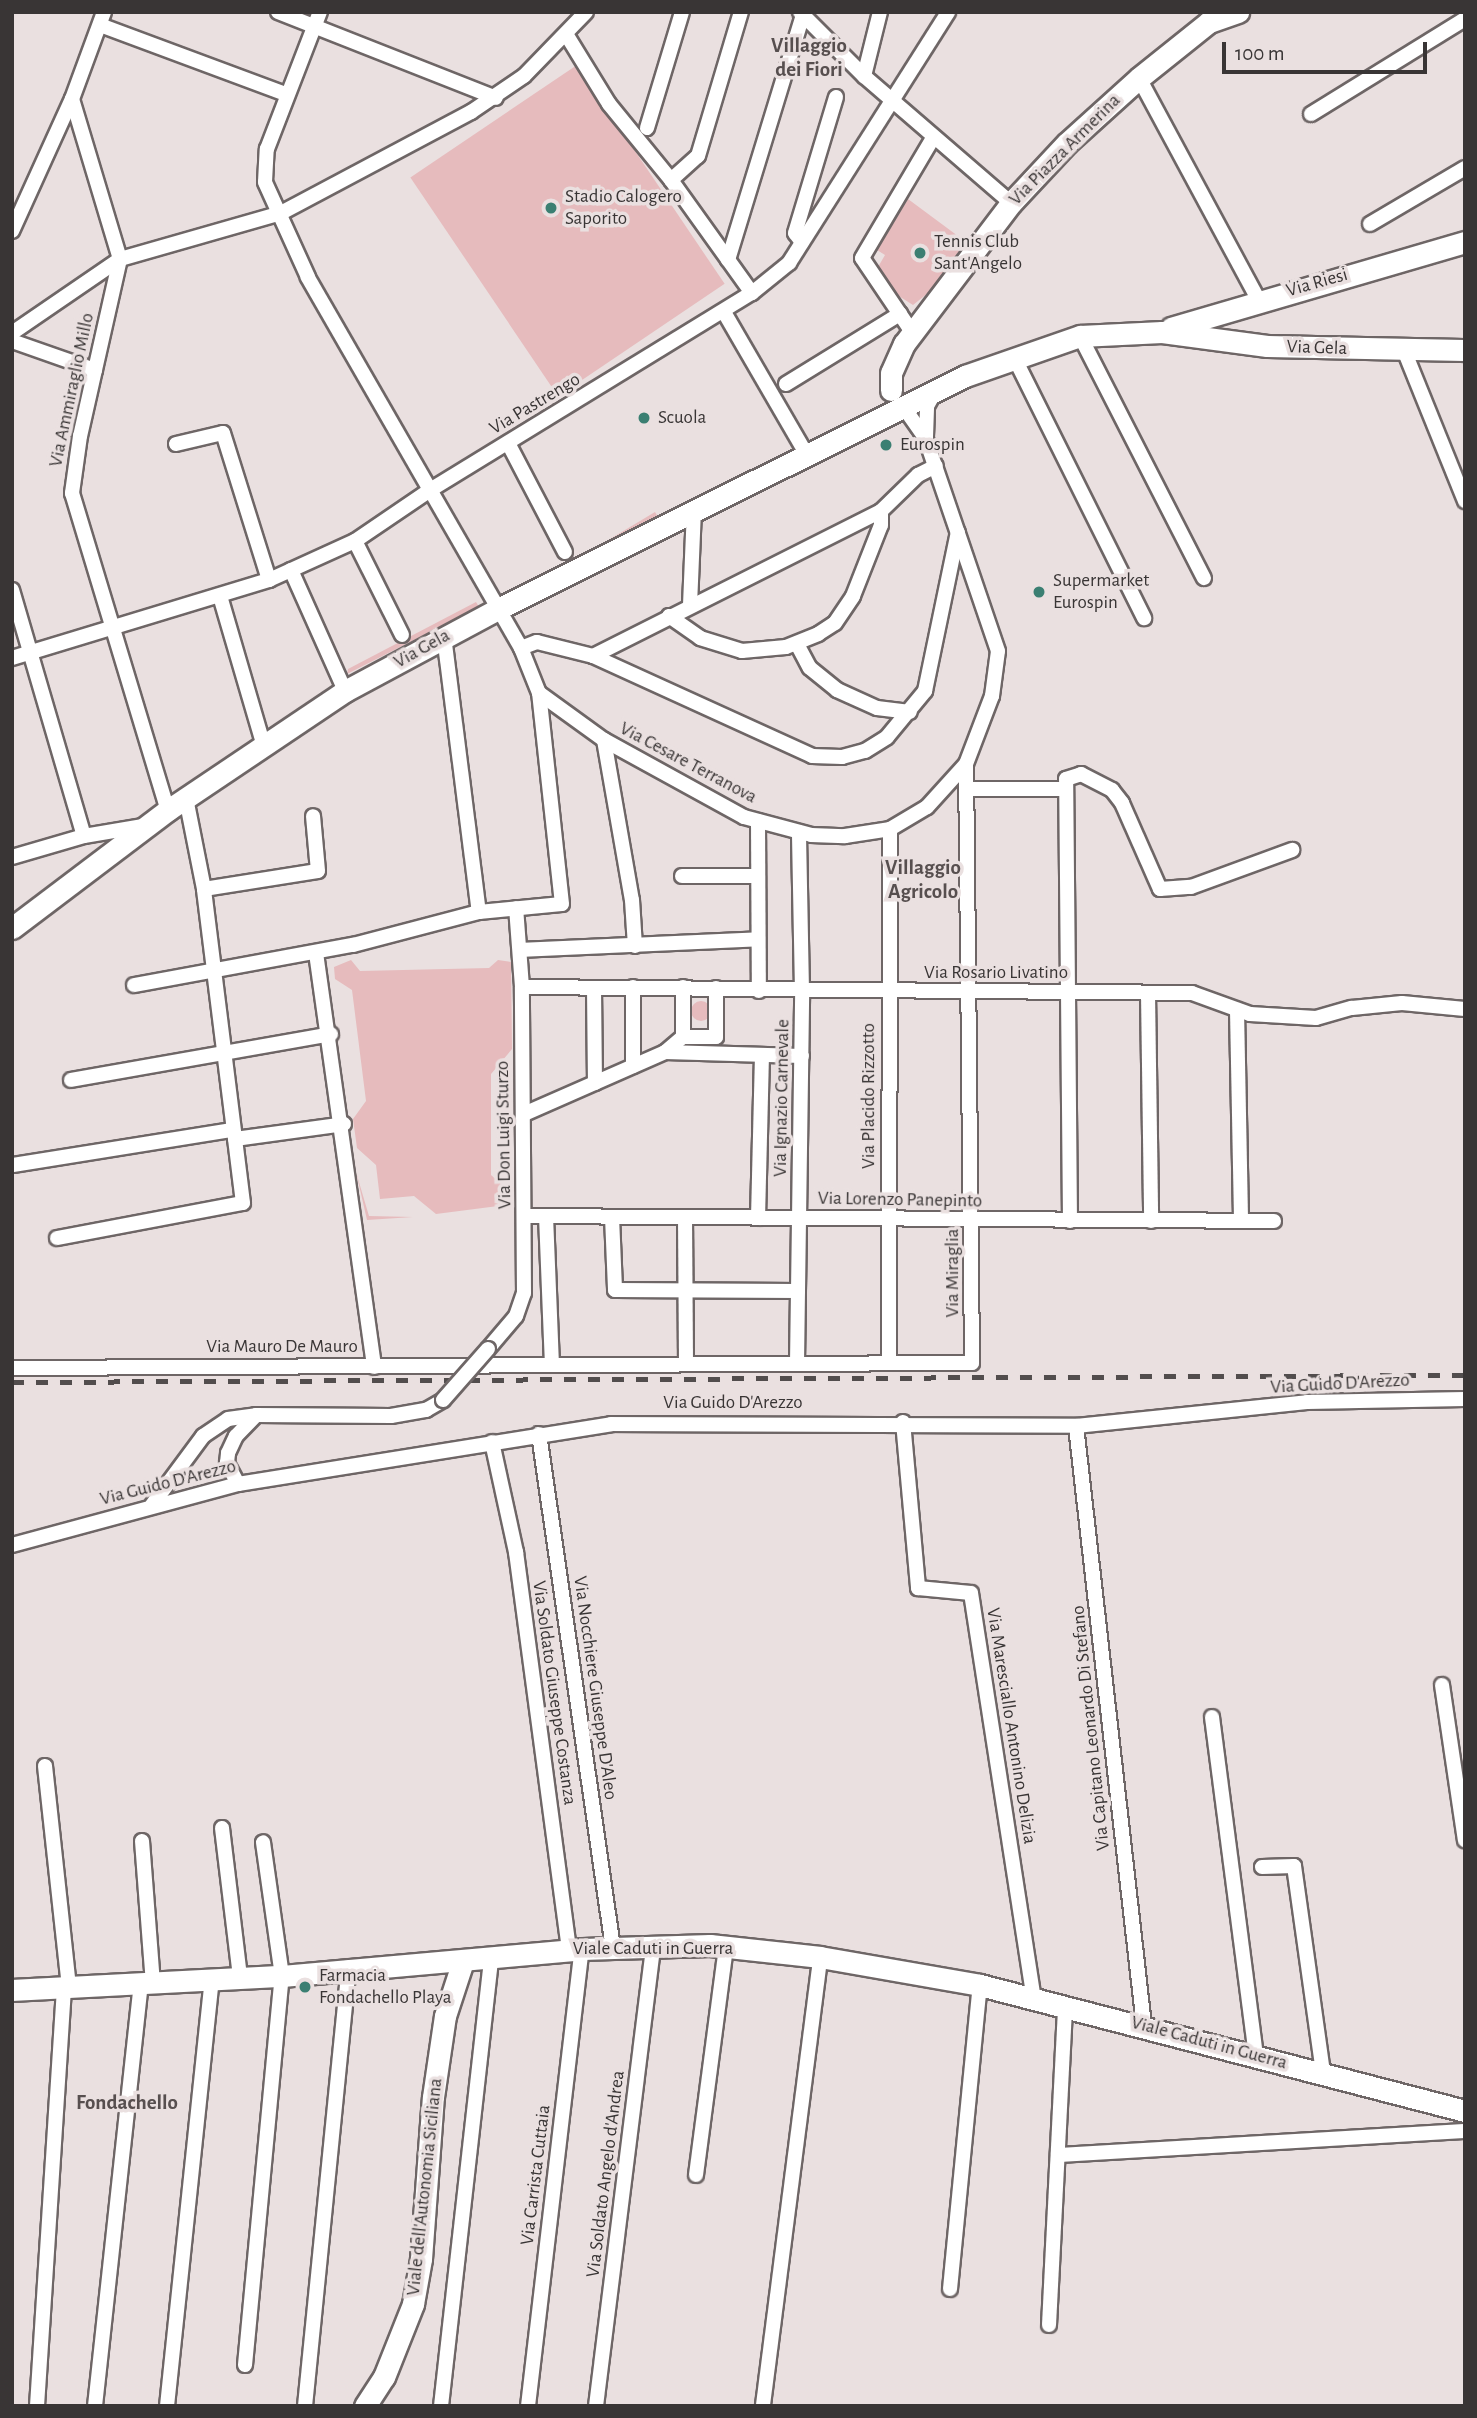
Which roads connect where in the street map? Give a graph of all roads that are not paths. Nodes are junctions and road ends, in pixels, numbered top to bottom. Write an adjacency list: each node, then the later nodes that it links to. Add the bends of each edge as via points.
1 (278, 12): 11 (street)
2 (586, 12): 13 (street)
3 (682, 12): 22 (street)
4 (741, 12): 25 (street, via 698,156)
5 (880, 12): 14 (street)
6 (948, 12): 20 (street, Via Pastrengo)
7 (1238, 12): 9 (street, Via Piazza Armerina)
8 (801, 14): 14 (street); 33 (street)
9 (1210, 17): 15 (street, Via Piazza Armerina)
10 (102, 19): 16 (street); 19 (street)
11 (317, 19): 16 (street); 18 (street)
12 (1465, 19): 21 (street)
13 (566, 34): 18 (street); 25 (street, via 609,103)
14 (864, 76): 20 (street)
15 (1139, 78): 26 (street, Via Piazza Armerina, via 1067,143); 35 (street)
16 (286, 94): 27 (street, via 264,165 265,182)
17 (836, 97): 30 (street, via 795,233)
18 (496, 98): 27 (street)
19 (72, 99): 29 (street); 32 (street, Via Ammiraglio Millo)
20 (893, 103): 23 (street); 30 (street, Via Pastrengo)
21 (1311, 114)
22 (647, 128)
23 (933, 138): 26 (street); 37 (street, via 862,258)
24 (1465, 168): 28 (street)
25 (671, 180): 33 (street)
26 (1011, 204): 39 (street, Via Piazza Armerina)
27 (281, 213): 32 (street); 55 (street, via 308,277)
28 (1370, 224)
29 (12, 230)
30 (802, 242): 34 (street, Via Pastrengo, via 789,263)
31 (1465, 242): 35 (street, Via Riesi)
32 (120, 259): 40 (street); 46 (street, Via Ammiraglio Millo)
33 (728, 260): 34 (street)
34 (752, 293): 36 (street, Via Pastrengo)
35 (1259, 301): 38 (street, Via Riesi)
36 (724, 312): 51 (street, Via Pastrengo); 53 (street)
37 (900, 313): 39 (street); 47 (street)
38 (1168, 331): 41 (street, Via Gela); 43 (street, Via Gela, via 1213,342)
39 (912, 332): 49 (street, Via Piazza Armerina, via 899,357)
40 (12, 333)
41 (1080, 336): 45 (street, Via Gela); 63 (street)
42 (12, 341): 46 (street)
43 (1404, 350): 44 (street, Via Gela); 56 (street)
44 (1465, 350)
45 (1014, 357): 48 (street, Via Gela); 70 (street)
46 (95, 370): 71 (street, Via Ammiraglio Millo, via 72,493)
47 (786, 384)
48 (937, 389): 49 (street, Via Gela); 50 (street, via 927,406)
49 (901, 398): 50 (street); 53 (street, Via Gela)
50 (926, 439): 54 (street, Via Cesare Terranova)
51 (508, 443): 55 (street, Via Pastrengo); 61 (street)
52 (176, 444): 64 (street, via 223,433)
53 (807, 455): 57 (street, Via Gela)
54 (936, 466): 58 (street, via 918,475); 59 (street, Via Cesare Terranova)
55 (430, 490): 60 (street, Via Pastrengo); 68 (street)
56 (1465, 501)
57 (694, 511): 67 (street); 68 (street, Via Gela)
58 (881, 511): 67 (street); 74 (street, via 881,525 844,612 818,634)
59 (959, 530): 82 (street, via 925,691); 86 (street, Via Cesare Terranova, via 998,651 992,696)
60 (355, 541): 62 (street, Via Pastrengo); 72 (street)
61 (565, 552)
62 (291, 570): 64 (street, Via Pastrengo); 79 (street)
63 (1204, 578)
64 (269, 580): 66 (street, Via Pastrengo)
65 (12, 590): 76 (street)
66 (220, 596): 71 (street, Via Pastrengo); 84 (street)
67 (690, 605): 69 (street)
68 (498, 609): 73 (street, Via Gela); 75 (street)
69 (669, 616): 74 (street, via 700,638 732,650); 77 (street)
70 (1144, 618)
71 (112, 630): 76 (street, Via Pastrengo); 90 (street, Via Ammiraglio Millo)
72 (402, 635)
73 (444, 636): 79 (street, Via Gela); 103 (street)
74 (797, 644): 81 (street, via 824,681)
75 (521, 648): 77 (street, via 537,642); 80 (street)
76 (31, 653): 78 (street, Via Pastrengo); 96 (street)
77 (593, 656): 85 (street, via 812,757 842,757)
78 (12, 658)
79 (345, 691): 84 (street, Via Gela)
80 (538, 694): 83 (street, Via Cesare Terranova); 102 (street, via 562,904)
81 (877, 709): 82 (street); 85 (street, via 882,718)
82 (911, 712): 85 (street)
83 (604, 740): 92 (street, Via Cesare Terranova); 106 (street, via 632,900)
84 (263, 743): 89 (street, Via Gela)
85 (878, 743)
86 (966, 764): 87 (street, Via Miraglia); 94 (street, Via Cesare Terranova, via 927,807)
87 (969, 789): 88 (street); 119 (street, Via Miraglia)
88 (1064, 789): 97 (street, via 1066,779 1082,774 1112,790 1160,889 1191,887); 121 (street)
89 (186, 798): 90 (street, Via Gela); 101 (street)
90 (168, 810): 93 (street, Via Gela)
91 (313, 816): 101 (street, via 318,871)
92 (758, 821): 95 (street, Via Cesare Terranova); 100 (street)
93 (151, 825): 96 (street); 104 (street, Via Gela)
94 (890, 829): 95 (street, Via Cesare Terranova, via 845,835); 118 (street, Via Placido Rizzotto)
95 (799, 832): 117 (street, Via Ignazio Carnevale)
96 (84, 836): 98 (street)
97 (1292, 850)
98 (12, 857)
99 (682, 876): 100 (street)
100 (758, 876): 105 (street)
101 (204, 889): 109 (street)
102 (516, 908): 103 (street); 107 (street, Via Don Luigi Sturzo)
103 (479, 912): 108 (street)
104 (12, 928)
105 (758, 940): 106 (street, via 678,940); 116 (street)
106 (635, 946): 107 (street)
107 (520, 950): 113 (street, Via Don Luigi Sturzo)
108 (316, 953): 109 (street); 124 (street)
109 (214, 969): 110 (street); 128 (street)
110 (134, 985)
111 (633, 987): 112 (street, Via Rosario Livatino); 114 (street, Via Rosario Livatino); 130 (street)
112 (683, 987): 115 (street, Via Rosario Livatino); 125 (street)
113 (522, 988): 114 (street, Via Rosario Livatino); 133 (street, Via Don Luigi Sturzo)
114 (594, 988): 132 (street)
115 (716, 988): 116 (street, Via Rosario Livatino); 125 (street, via 716,1038)
116 (759, 991): 117 (street, Via Rosario Livatino)
117 (802, 991): 118 (street, Via Rosario Livatino); 129 (street, Via Ignazio Carnevale)
118 (888, 992): 119 (street, Via Rosario Livatino); 148 (street, Via Placido Rizzotto)
119 (971, 992): 121 (street, Via Rosario Livatino); 143 (street, Via Miraglia)
120 (1148, 992): 121 (street, Via Rosario Livatino); 123 (street, Via Rosario Livatino, via 1192,993); 145 (street)
121 (1067, 993): 144 (street)
122 (1465, 1009): 123 (street, Via Rosario Livatino, via 1402,1003 1352,1008 1316,1018)
123 (1237, 1010): 146 (street)
124 (331, 1034): 128 (street); 134 (street)
125 (683, 1037): 126 (street)
126 (665, 1052): 127 (street); 130 (street)
127 (762, 1055): 129 (street); 141 (street)
128 (224, 1056): 131 (street); 135 (street)
129 (802, 1056): 142 (street, Via Ignazio Carnevale)
130 (633, 1066): 132 (street)
131 (71, 1080)
132 (595, 1083): 133 (street)
133 (524, 1114): 137 (street, Via Don Luigi Sturzo)
134 (344, 1124): 135 (street); 156 (street)
135 (234, 1135): 136 (street); 149 (street, via 243,1203)
136 (13, 1165)
137 (524, 1216): 138 (street, Via Lorenzo Panepinto); 159 (street, Via Don Luigi Sturzo, bridge, via 524,1293 516,1316 443,1400 426,1410 391,1416)
138 (546, 1216): 139 (street, Via Lorenzo Panepinto); 152 (street)
139 (612, 1217): 140 (street, Via Lorenzo Panepinto); 150 (street, via 615,1290)
140 (685, 1217): 141 (street, Via Lorenzo Panepinto); 150 (street)
141 (758, 1218): 142 (street, Via Lorenzo Panepinto)
142 (799, 1218): 148 (street, Via Lorenzo Panepinto); 151 (street, Via Ignazio Carnevale)
143 (972, 1221): 144 (street, Via Lorenzo Panepinto); 148 (street, Via Lorenzo Panepinto); 155 (street, Via Miraglia, via 972,1363)
144 (1070, 1221): 145 (street, Via Lorenzo Panepinto)
145 (1152, 1221): 146 (street, Via Lorenzo Panepinto)
146 (1241, 1221): 147 (street, Via Lorenzo Panepinto)
147 (1274, 1221)
148 (889, 1222): 155 (street, Via Placido Rizzotto)
149 (57, 1238)
150 (686, 1290): 151 (street); 153 (street)
151 (798, 1291): 154 (street, Via Ignazio Carnevale)
152 (552, 1363): 153 (street, Via Miraglia); 156 (street, Via Mauro De Mauro)
153 (686, 1363): 154 (street, Via Miraglia)
154 (797, 1363): 155 (street, Via Miraglia)
155 (889, 1363)
156 (374, 1367): 157 (street, Via Mauro De Mauro)
157 (12, 1368)
158 (1465, 1399): 161 (street, Via Guido D'Arezzo, via 1307,1402)
159 (257, 1415): 164 (street, via 236,1436 228,1453 227,1463); 165 (street, via 228,1419 203,1436)
160 (903, 1422): 161 (street, Via Guido D'Arezzo); 162 (street, Via Guido D'Arezzo, via 625,1424); 190 (street, Via Maresciallo Antonino Delizia, via 918,1588 971,1593)
161 (1076, 1426): 192 (street, Via Capitano Leonardo Di Stefano)
162 (540, 1434): 163 (street, Via Guido D'Arezzo); 177 (street, Via Nocchiere Giuseppe D'Aleo)
163 (492, 1442): 164 (street, Via Guido D'Arezzo); 178 (street, Via Soldato Giuseppe Costanza, via 516,1552)
164 (238, 1484): 165 (street, Via Guido D'Arezzo)
165 (152, 1505): 166 (street, Via Guido D'Arezzo)
166 (12, 1545)
167 (1442, 1685): 171 (street)
168 (1212, 1717): 193 (street)
169 (45, 1766): 188 (street)
170 (222, 1829): 183 (street)
171 (1465, 1840)
172 (142, 1841): 186 (street)
173 (263, 1842): 184 (street)
174 (1262, 1867): 194 (street, via 1294,1866)
175 (653, 1947): 176 (street, Viale Caduti in Guerra); 177 (street, Viale Caduti in Guerra); 210 (street, Via Soldato Angelo d'Andrea)
176 (726, 1947): 180 (street, Viale Caduti in Guerra); 198 (street)
177 (612, 1948): 178 (street, Viale Caduti in Guerra)
178 (575, 1949): 179 (street, Viale Caduti in Guerra); 209 (street, Via Carrista Cuttaia)
179 (491, 1957): 181 (street, Viale Caduti in Guerra); 208 (street)
180 (820, 1957): 187 (street, Viale Caduti in Guerra); 202 (street)
181 (463, 1961): 182 (street, Viale Caduti in Guerra); 207 (street, Viale dell'Autonomia Siciliana, via 445,2016 433,2097 421,2259 413,2304 384,2377)
182 (349, 1968): 184 (street, Viale Caduti in Guerra); 206 (street)
183 (240, 1976): 184 (street, Viale Caduti in Guerra); 185 (street, Viale Caduti in Guerra)
184 (282, 1976): 201 (street)
185 (212, 1979): 186 (street, Viale Caduti in Guerra); 205 (street)
186 (147, 1983): 188 (street, Viale Caduti in Guerra); 204 (street)
187 (980, 1985): 190 (street, Viale Caduti in Guerra); 199 (street)
188 (66, 1988): 189 (street, Viale Caduti in Guerra); 203 (street)
189 (12, 1990)
190 (1034, 1999): 191 (street, Viale Caduti in Guerra)
191 (1065, 2006): 192 (street, Viale Caduti in Guerra); 197 (street)
192 (1144, 2026): 193 (street, Viale Caduti in Guerra)
193 (1256, 2056): 194 (street, Viale Caduti in Guerra)
194 (1323, 2073): 195 (street, Viale Caduti in Guerra)
195 (1465, 2111)
196 (1465, 2131): 197 (street)
197 (1058, 2155): 200 (street)
198 (696, 2175)
199 (950, 2289)
200 (1049, 2325)
201 (245, 2365)
202 (762, 2405)
203 (37, 2406)
204 (95, 2406)
205 (167, 2406)
206 (305, 2406)
207 (365, 2406)
208 (441, 2406)
209 (528, 2406)
210 (596, 2406)

